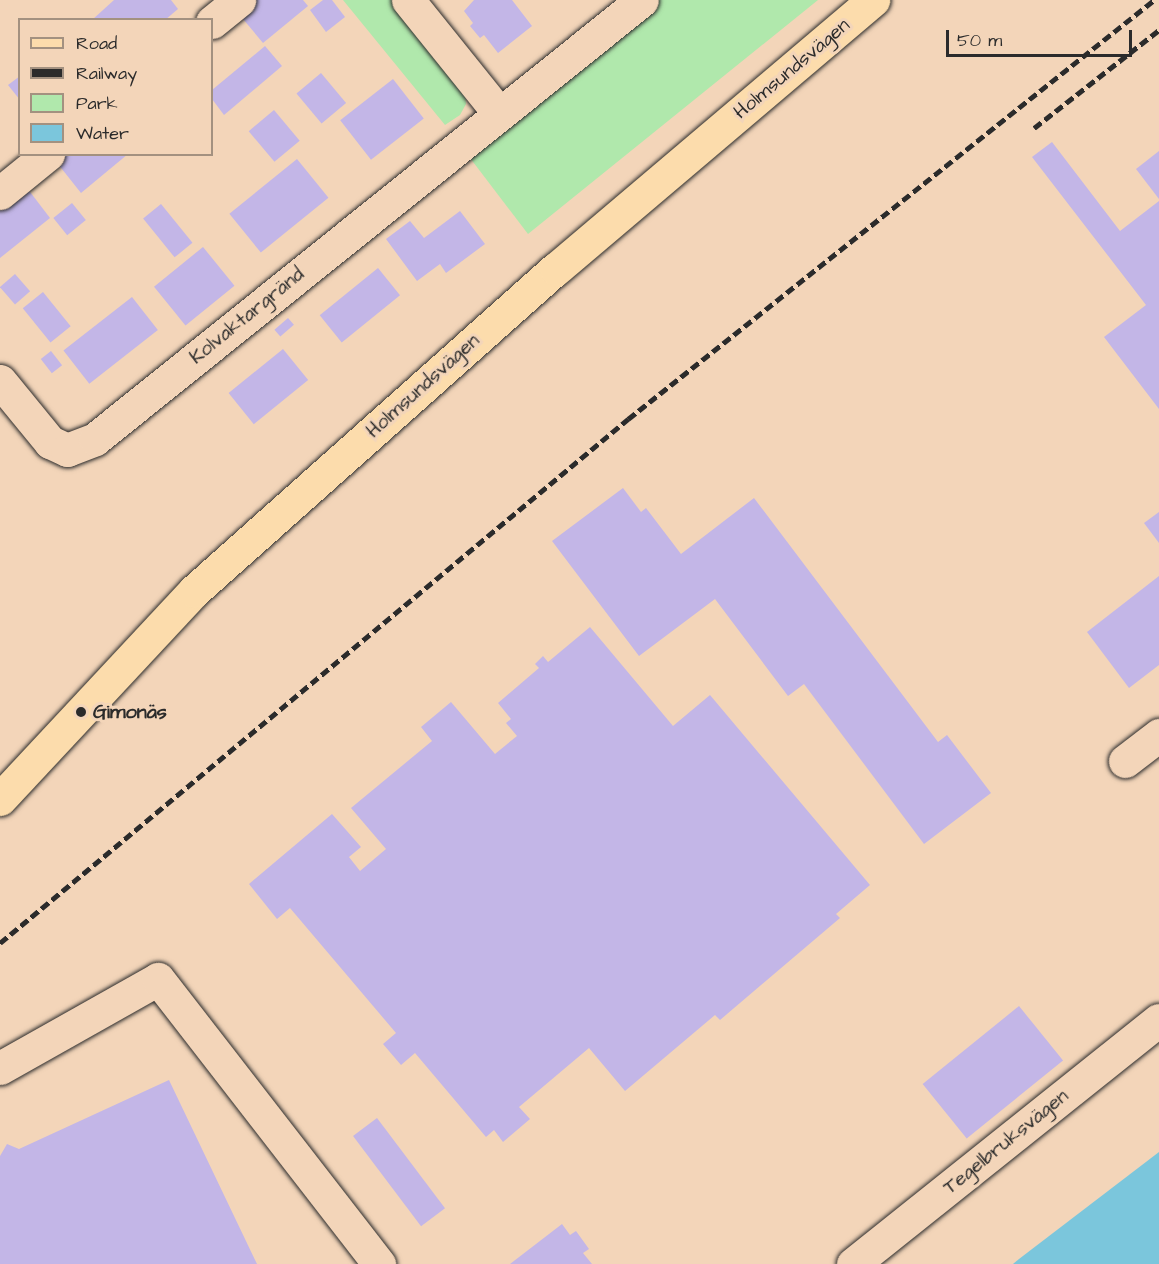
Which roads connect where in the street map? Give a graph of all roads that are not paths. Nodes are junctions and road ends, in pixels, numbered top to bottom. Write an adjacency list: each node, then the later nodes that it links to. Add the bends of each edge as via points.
1 (239, 0): 5 (street)
2 (408, 0): 6 (street)
3 (642, 0): 6 (street, Kolvaktargränd)
4 (873, 0): 12 (main road, Holmsundsvägen, via 556,269 194,591)
5 (213, 21)
6 (499, 113): 9 (street, Kolvaktargränd, via 82,446 67,450 50,442)
7 (46, 156): 8 (street)
8 (0, 193)
9 (0, 381)
10 (1159, 735): 11 (street)
11 (1125, 761)
12 (0, 799)
13 (158, 979): 15 (street); 16 (street); 17 (street)
14 (1159, 1020): 18 (street, Tegelbruksvägen)
15 (0, 1068)
16 (211, 1081)
17 (380, 1264)
18 (853, 1264)

